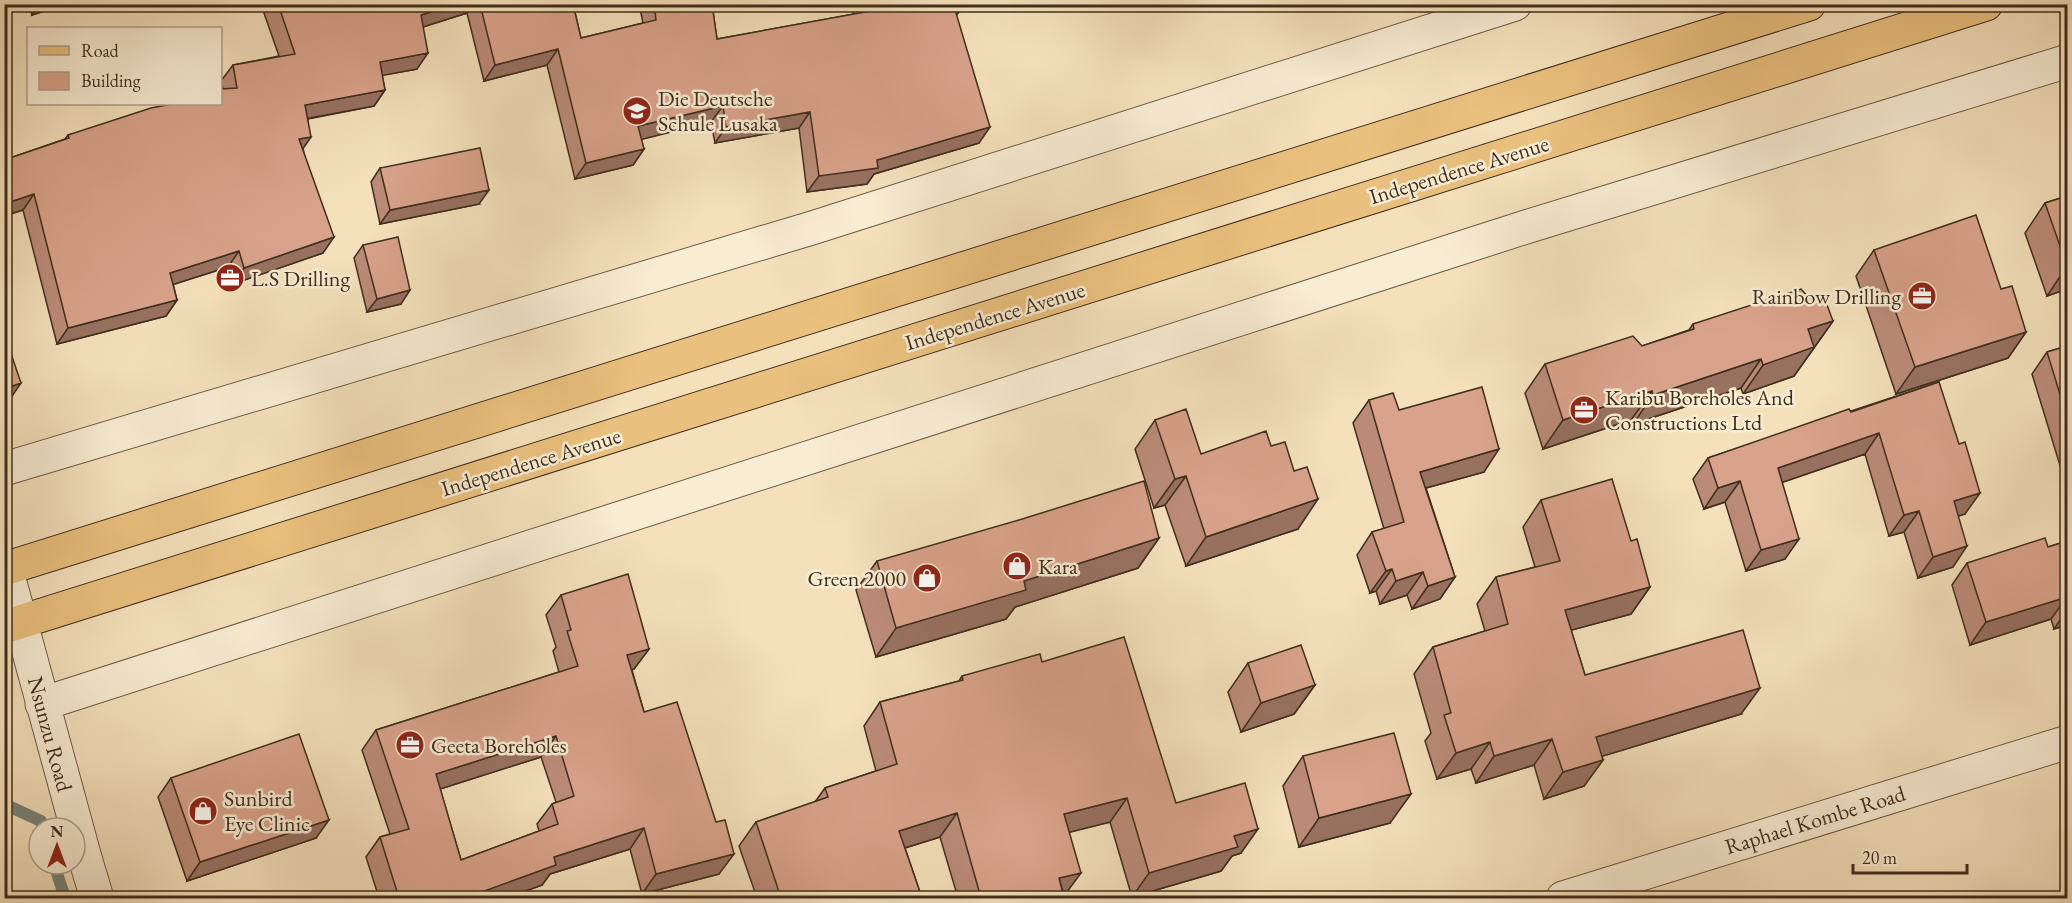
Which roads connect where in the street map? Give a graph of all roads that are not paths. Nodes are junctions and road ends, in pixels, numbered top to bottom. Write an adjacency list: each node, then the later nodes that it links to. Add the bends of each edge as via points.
1 (1515, 4): 5 (street, via 812,228)
2 (1809, 4): 6 (main road)
3 (1986, 4): 7 (main road, Independence Avenue)
4 (2067, 61): 8 (street, via 1518,230)
5 (4, 469)
6 (5, 569): 7 (street, Nsunzu Road)
7 (12, 625): 8 (street, Nsunzu Road)
8 (42, 704): 10 (street, Nsunzu Road)
9 (2067, 742): 11 (street, Raphael Kombe Road)
10 (97, 898)
11 (1563, 898)

